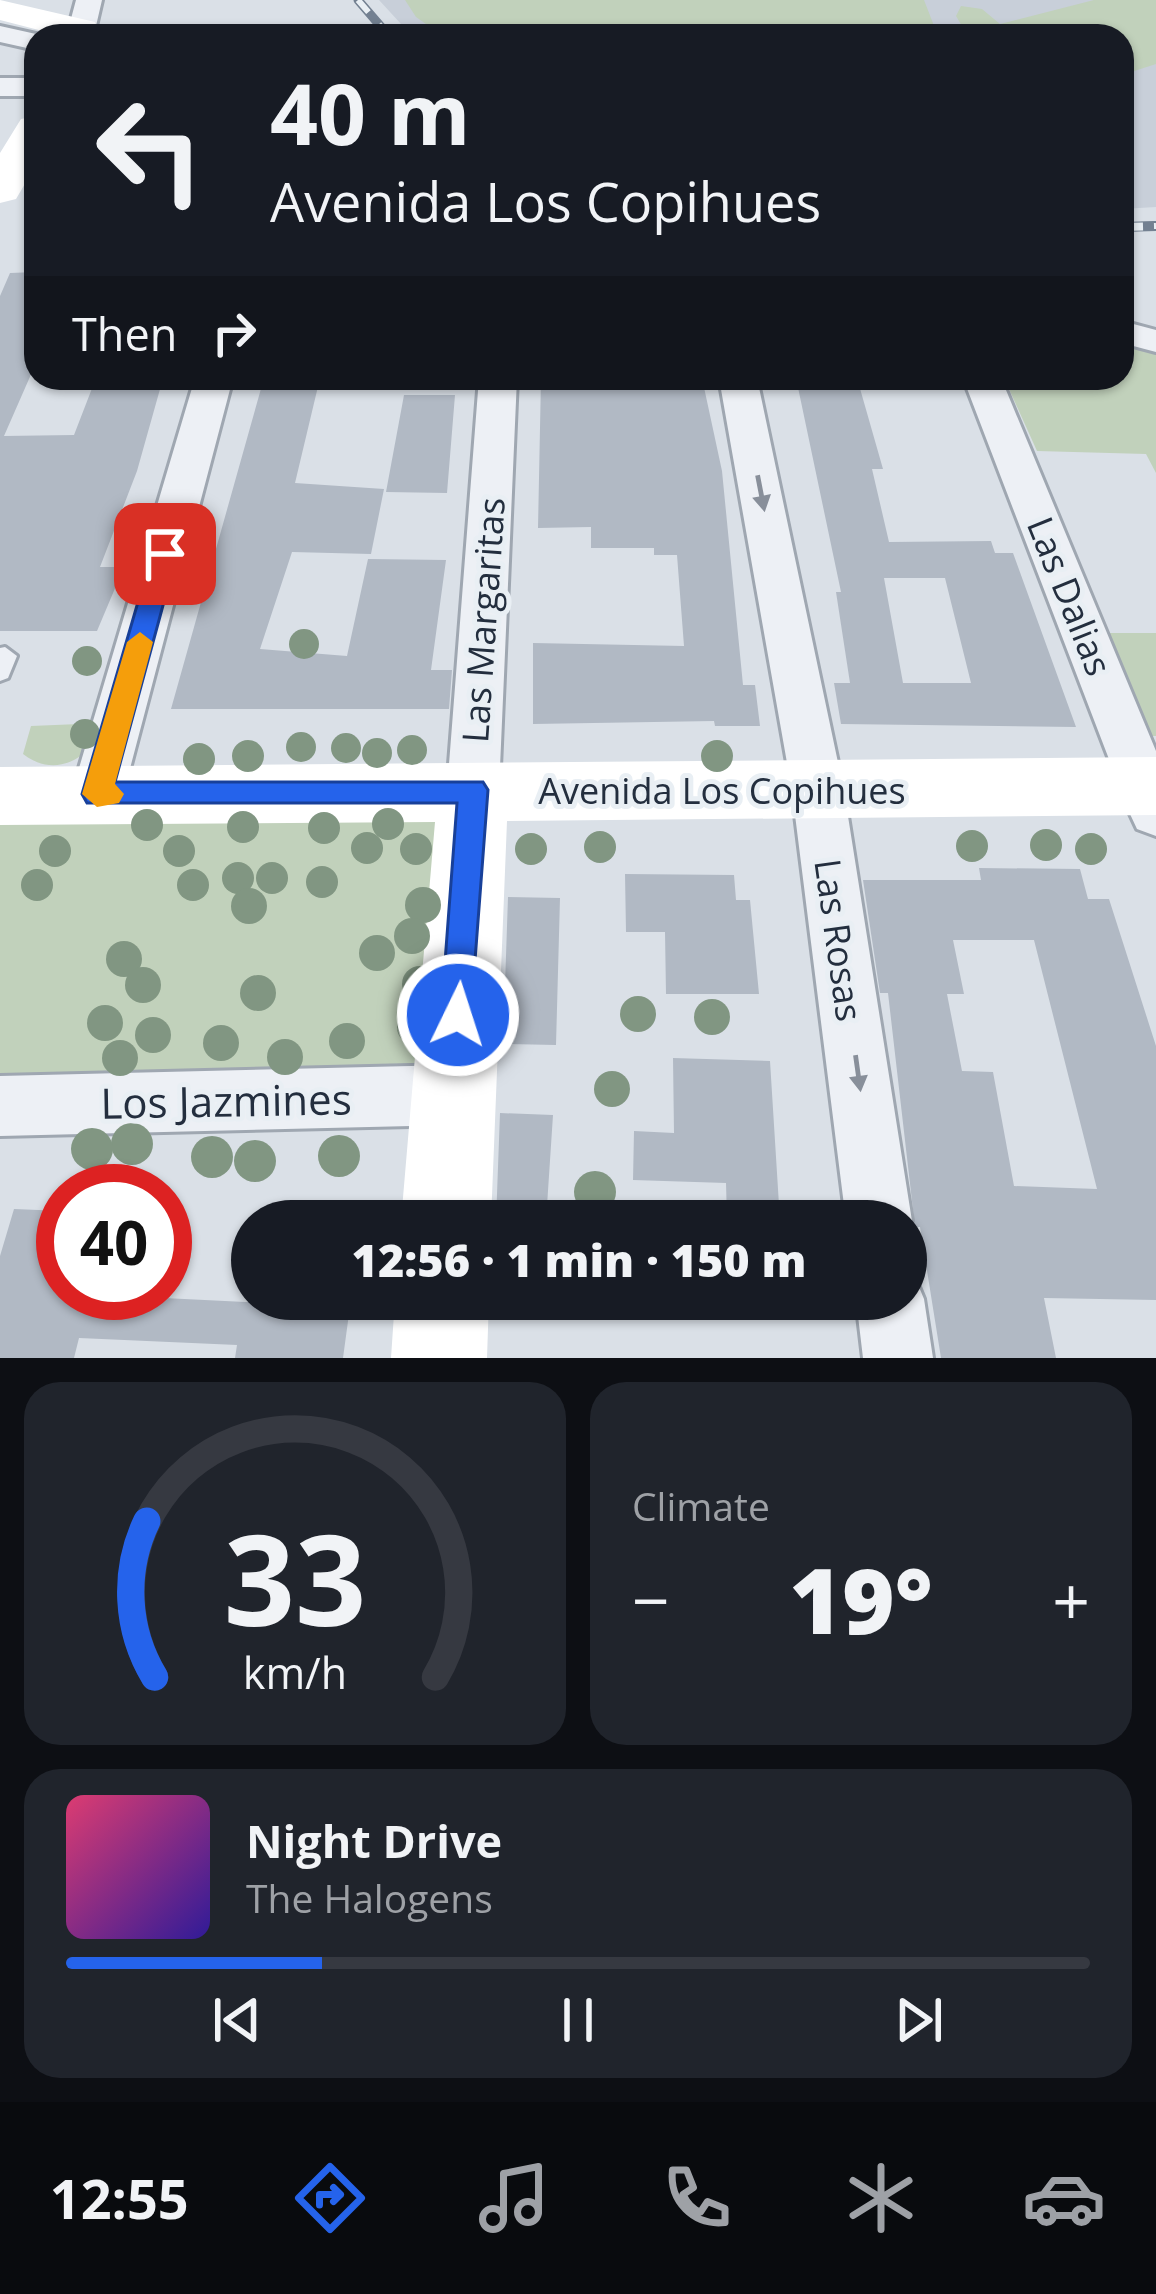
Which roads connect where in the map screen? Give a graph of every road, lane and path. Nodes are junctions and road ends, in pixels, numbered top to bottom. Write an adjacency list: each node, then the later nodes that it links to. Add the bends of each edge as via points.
1 (0, 9): 2 (main road)
2 (78, 24)
3 (24, 149): 4 (main road)
4 (0, 190)
5 (211, 390): 14 (street)
6 (497, 390): 12 (street, Las Margaritas)
7 (740, 390): 13 (street, Las Rosas, one-way to 13)
8 (987, 390): 15 (street, Las Dalias)
9 (0, 657): 10 (lane)
10 (0, 672)
11 (8, 789): 14 (main road, Avenida Los Copihues)
12 (473, 790): 13 (main road, Avenida Los Copihues); 14 (main road, Avenida Los Copihues); 16 (main road, Las Margaritas)
13 (818, 791): 15 (main road, Avenida Los Copihues); 19 (street, Las Rosas, one-way to 19)
14 (97, 794)
15 (1152, 795)
16 (453, 1095): 17 (street, Los Jazmines); 18 (main road, Las Margaritas)
17 (1, 1109)
18 (447, 1200)
19 (876, 1200)
20 (441, 1320): 22 (main road)
21 (893, 1320): 23 (street)
22 (439, 1358)
23 (898, 1358)

